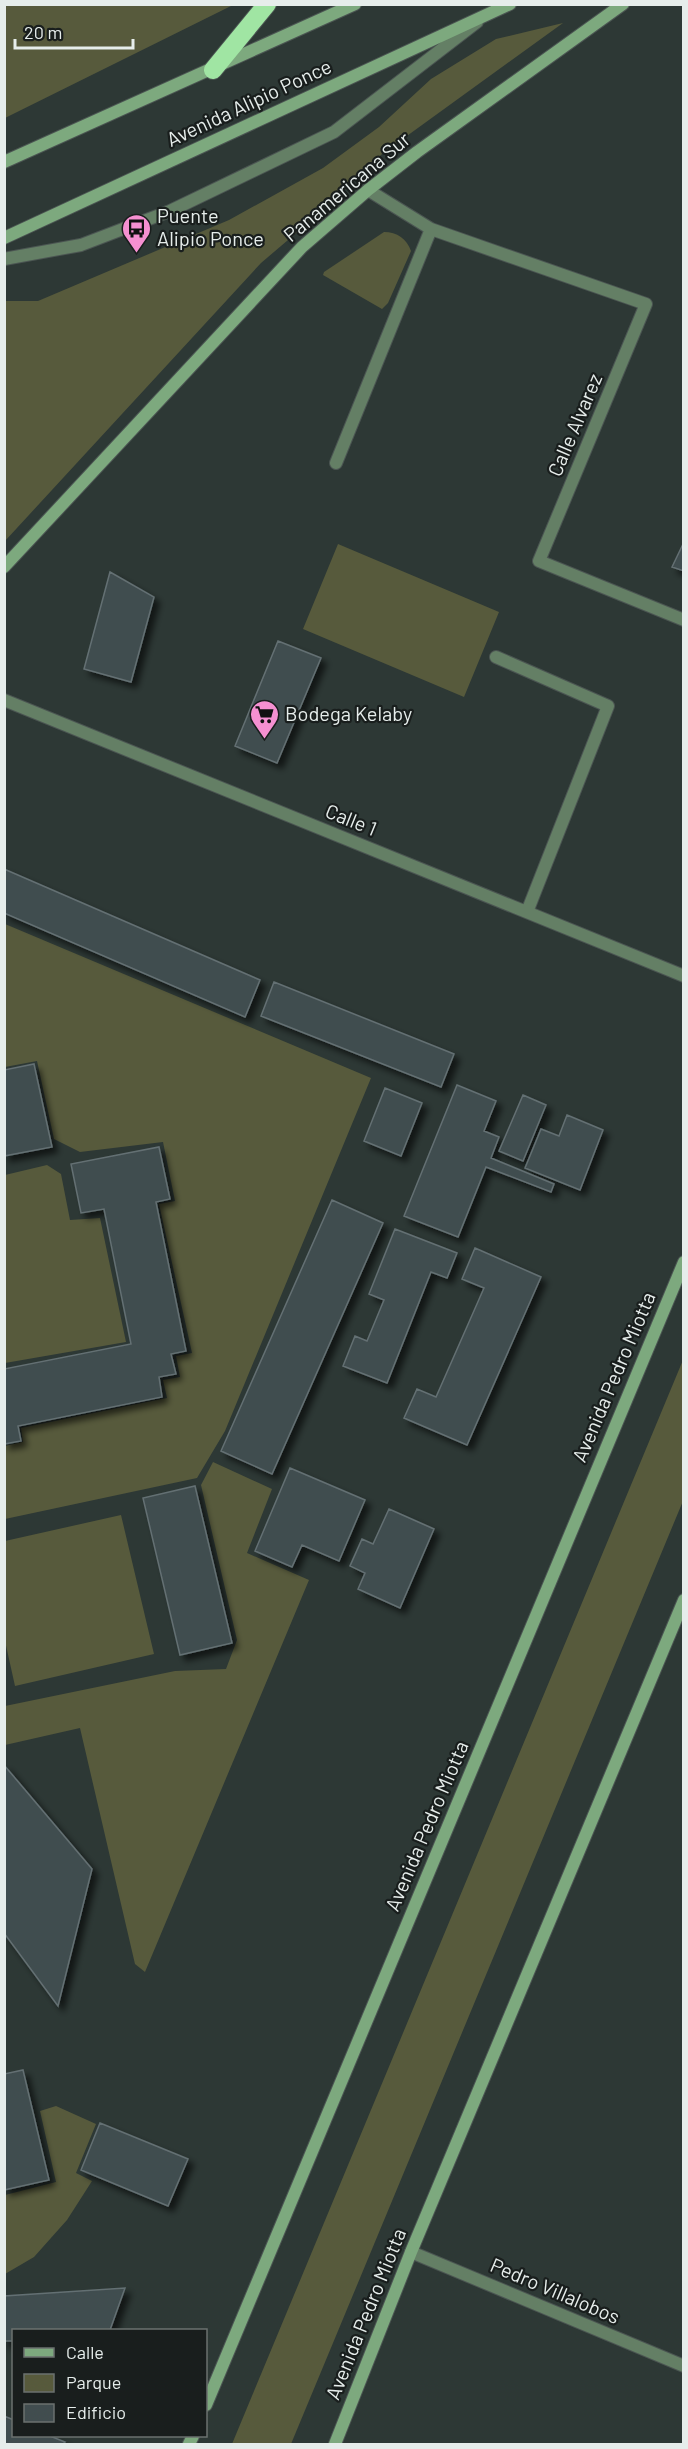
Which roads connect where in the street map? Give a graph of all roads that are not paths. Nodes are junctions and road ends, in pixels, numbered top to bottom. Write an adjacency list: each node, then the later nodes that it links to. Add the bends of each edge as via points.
1 (267, 4): 6 (highway)
2 (355, 4): 6 (main road)
3 (510, 4): 5 (main road, Avenida Alipio Ponce)
4 (623, 4): 8 (main road, Panamericana Sur)
5 (487, 15): 10 (main road, Avenida Alipio Ponce); 11 (street, via 334,132 170,212 81,245)
6 (213, 70): 7 (main road)
7 (4, 162)
8 (368, 190): 9 (street); 13 (main road, Panamericana Sur, via 302,247)
9 (431, 230): 12 (street); 14 (street, Calle Alvarez, via 646,304 539,561)
10 (4, 238)
11 (4, 259)
12 (336, 463)
13 (4, 567)
14 (684, 620)
15 (496, 657): 17 (street, via 608,706)
16 (4, 700): 17 (street, Calle 1)
17 (527, 912): 18 (street, Calle 1)
18 (684, 976)
19 (684, 1262): 23 (main road, Avenida Pedro Miotta)
20 (684, 1600): 21 (main road, Avenida Pedro Miotta)
21 (411, 2252): 22 (street, Pedro Villalobos); 24 (main road, Avenida Pedro Miotta)
22 (684, 2366)
23 (207, 2403)
24 (334, 2445)

